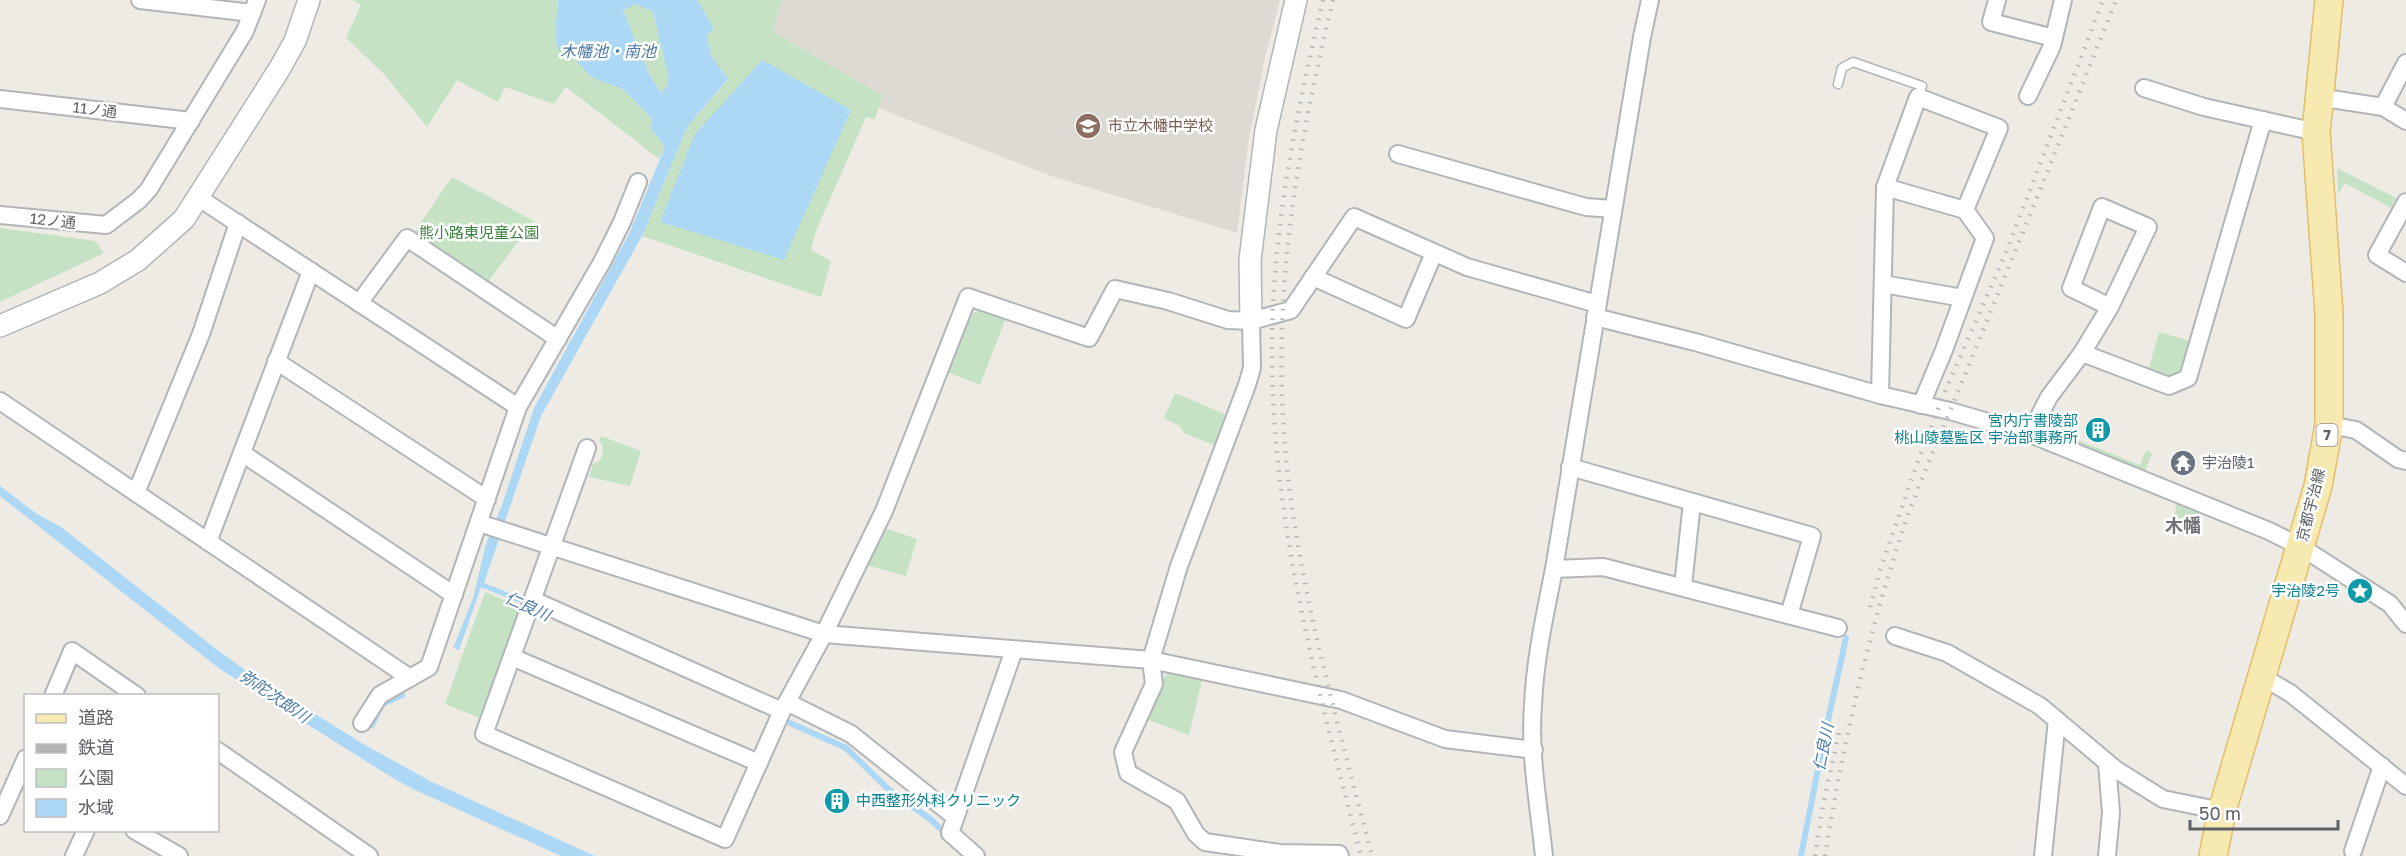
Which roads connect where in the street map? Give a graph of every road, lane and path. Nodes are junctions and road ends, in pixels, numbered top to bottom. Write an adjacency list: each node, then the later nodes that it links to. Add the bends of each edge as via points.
1 (140, 0): 8 (street)
2 (309, 0): 25 (street, via 295,41)
3 (1296, 0): 40 (street, via 1266,130 1250,260)
4 (1650, 0): 27 (street)
5 (1997, 0): 9 (street, via 1991,22)
6 (2063, 0): 9 (street)
7 (2329, 0): 15 (main road, 京都宇治線 / 7)
8 (255, 7): 19 (street, via 245,31)
9 (2054, 38): 13 (street)
10 (2406, 63): 17 (street)
11 (1838, 84): 14 (lane, via 1842,68 1853,62 1922,86)
12 (2144, 88): 18 (street)
13 (2028, 96)
14 (1918, 97): 24 (street); 28 (street, via 1999,128)
15 (2318, 97): 17 (street); 21 (main road, 京都宇治線 / 7)
16 (0, 99): 19 (street, 11ノ通)
17 (2383, 107): 20 (street)
18 (2263, 120): 21 (street); 43 (street, via 2188,378 2169,386)
19 (191, 121): 29 (street, 12ノ通, via 149,189 106,225)
20 (2406, 121)
21 (2316, 132): 49 (main road, 京都宇治線 / 7, via 2329,313)
22 (1398, 154): 27 (street, via 1586,207)
23 (638, 182): 42 (street, via 602,262)
24 (1886, 187): 28 (street); 35 (street)
25 (199, 198): 30 (street); 41 (street, via 184,219 138,260 100,283)
26 (2406, 202): 33 (street, via 2377,255)
27 (1613, 209): 39 (street)
28 (1965, 210): 36 (street, via 1985,238)
29 (0, 215)
30 (238, 223): 32 (street); 55 (street, via 201,334)
31 (1434, 253): 34 (street, via 1354,217); 34 (street, via 1406,319); 39 (street)
32 (310, 271): 37 (street); 44 (street)
33 (2406, 273)
34 (1313, 277): 40 (street, via 1291,310)
35 (1883, 284): 36 (street); 45 (street)
36 (1963, 298): 47 (street)
37 (359, 303): 42 (street, via 407,238); 48 (street)
38 (2110, 307): 38 (street, via 2148,226 2103,207 2071,288); 43 (street)
39 (1596, 311): 45 (street); 54 (street)
40 (1251, 321): 69 (street, via 1227,320 1115,289 1089,338 969,297 884,511); 73 (street, via 1252,368 1247,385 1179,566)
41 (0, 326)
42 (558, 339): 48 (street)
43 (2082, 353): 50 (street, via 2049,397)
44 (276, 361): 52 (street); 56 (street)
45 (1880, 395): 47 (street)
46 (0, 401): 55 (street)
47 (1921, 405): 50 (street)
48 (518, 407): 56 (street)
49 (2329, 425): 53 (street, via 2356,430); 61 (main road, 京都宇治線 / 7)
50 (2030, 434): 61 (street)
51 (587, 448): 60 (street)
52 (242, 453): 59 (street); 64 (street)
53 (2406, 461)
54 (1570, 467): 57 (street); 62 (street)
55 (136, 493): 59 (street)
56 (487, 499): 58 (street)
57 (1692, 502): 63 (street); 66 (street, via 1812,536)
58 (482, 524): 60 (street); 64 (street)
59 (208, 542): 75 (street)
60 (553, 547): 65 (street); 69 (street)
61 (2301, 547): 67 (street, via 2390,604); 74 (main road, 京都宇治線 / 7)
62 (1554, 569): 63 (street, via 1603,567); 81 (street, via 1532,706)
63 (1683, 586): 66 (street)
64 (454, 595): 75 (street, via 429,667)
65 (533, 601): 72 (street); 78 (street)
66 (1789, 615): 68 (street)
67 (2406, 624)
68 (1838, 628)
69 (824, 634): 71 (street); 78 (street)
70 (1894, 636): 79 (street, via 1947,653 2040,706)
71 (1014, 650): 73 (street); 90 (street)
72 (512, 657): 85 (street); 85 (street, via 484,734 725,839)
73 (1151, 660): 81 (street, via 1341,700 1446,739); 98 (street, via 1154,684 1123,752 1128,773 1178,801 1196,834 1205,842 1280,853)
74 (2261, 676): 86 (street, via 2290,693); 88 (main road, 京都宇治線 / 7)
75 (410, 678): 80 (street, via 380,695)
76 (54, 694): 77 (street, via 72,651)
77 (134, 694)
78 (784, 708): 85 (street); 90 (street, via 851,734)
79 (2057, 720): 84 (street); 100 (street)
80 (362, 723)
81 (1534, 750): 99 (street)
82 (219, 752): 96 (street)
83 (24, 762): 89 (street)
84 (2107, 763): 88 (street, via 2163,799); 101 (street, via 2111,813)
85 (759, 764)
86 (2382, 766): 87 (street); 93 (street)
87 (2406, 786)
88 (2222, 811): 102 (main road, 京都宇治線 / 7)
89 (0, 816)
90 (956, 817): 97 (street, via 950,833)
91 (86, 832): 94 (street)
92 (136, 832): 95 (street)
93 (2353, 851)
94 (74, 856)
95 (179, 856)
96 (369, 856)
97 (976, 856)
98 (1340, 856)
99 (1544, 856)
100 (2043, 856)
101 (2107, 856)
102 (2213, 856)

